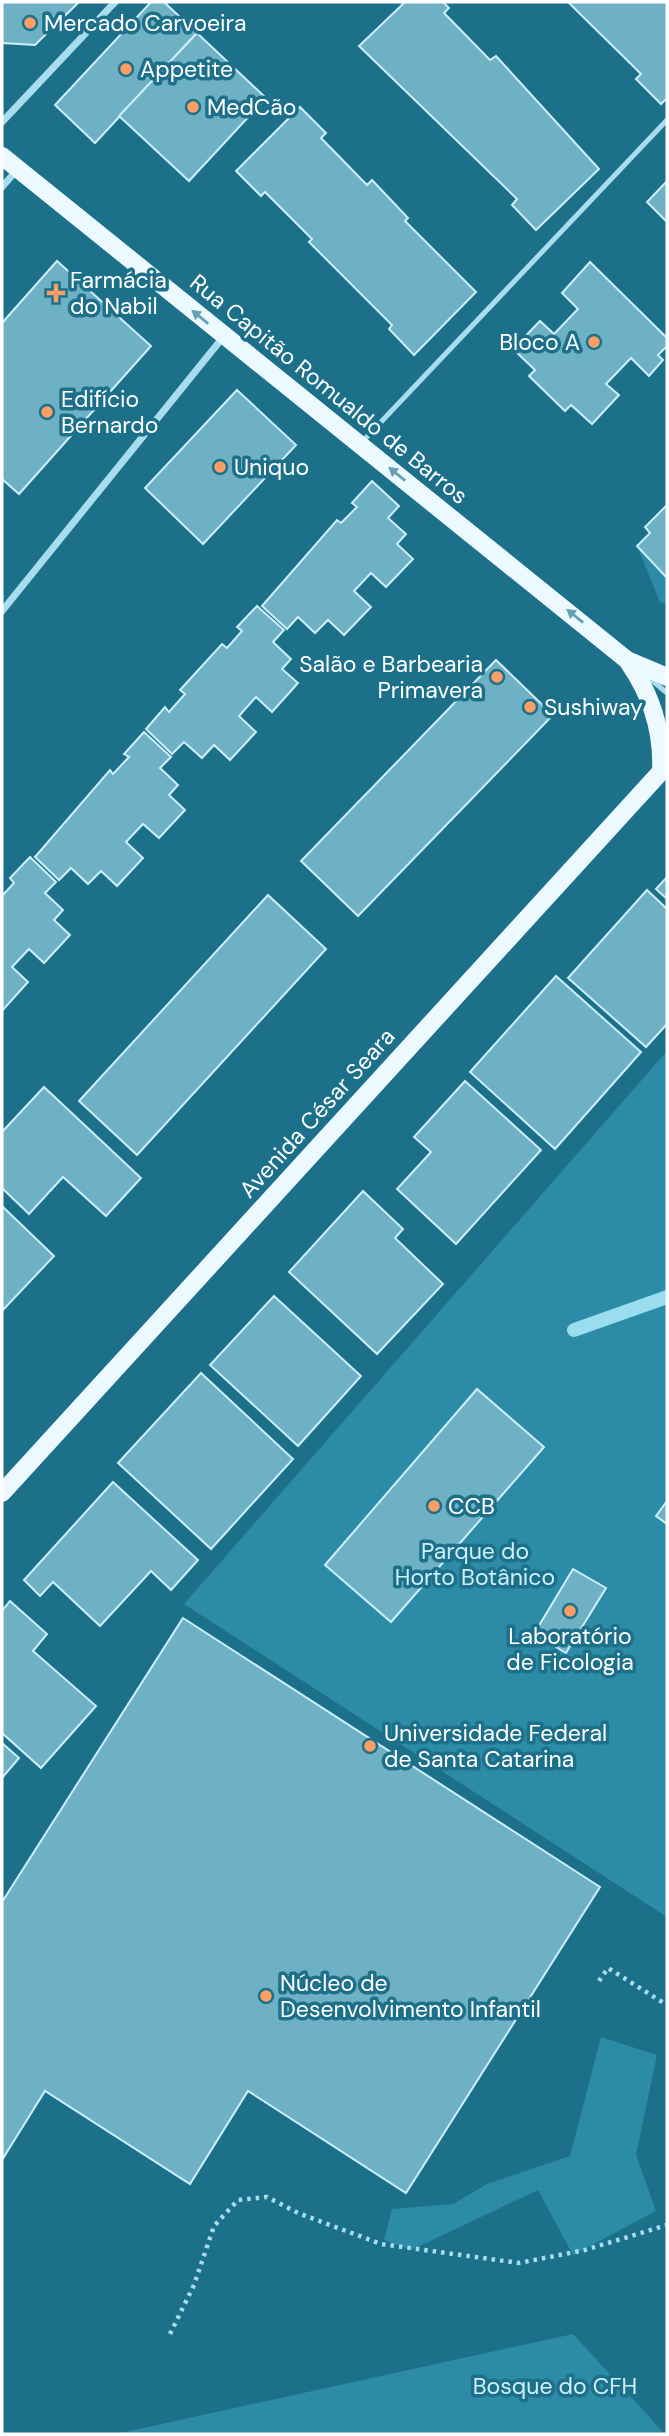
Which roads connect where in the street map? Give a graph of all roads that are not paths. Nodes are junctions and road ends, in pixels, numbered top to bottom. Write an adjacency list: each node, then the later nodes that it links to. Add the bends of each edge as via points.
1 (115, 2): 3 (street)
2 (667, 120): 8 (lane)
3 (2, 121)
4 (2, 156): 5 (main road, Rua Capitão Romualdo de Barros)
5 (17, 170): 6 (street); 7 (main road, Rua Capitão Romualdo de Barros, one-way to 5)
6 (2, 187)
7 (224, 336): 8 (main road, Rua Capitão Romualdo de Barros); 9 (street)
8 (360, 445): 10 (main road, Rua Capitão Romualdo de Barros, one-way to 8)
9 (2, 611)
10 (627, 660): 11 (main road, Rua Capitão Romualdo de Barros); 12 (lane); 13 (main road, Rua Capitão Romualdo de Barros, via 657,721)
11 (667, 677)
12 (667, 693)
13 (665, 770): 14 (main road, Avenida César Seara)
14 (2, 1493)

